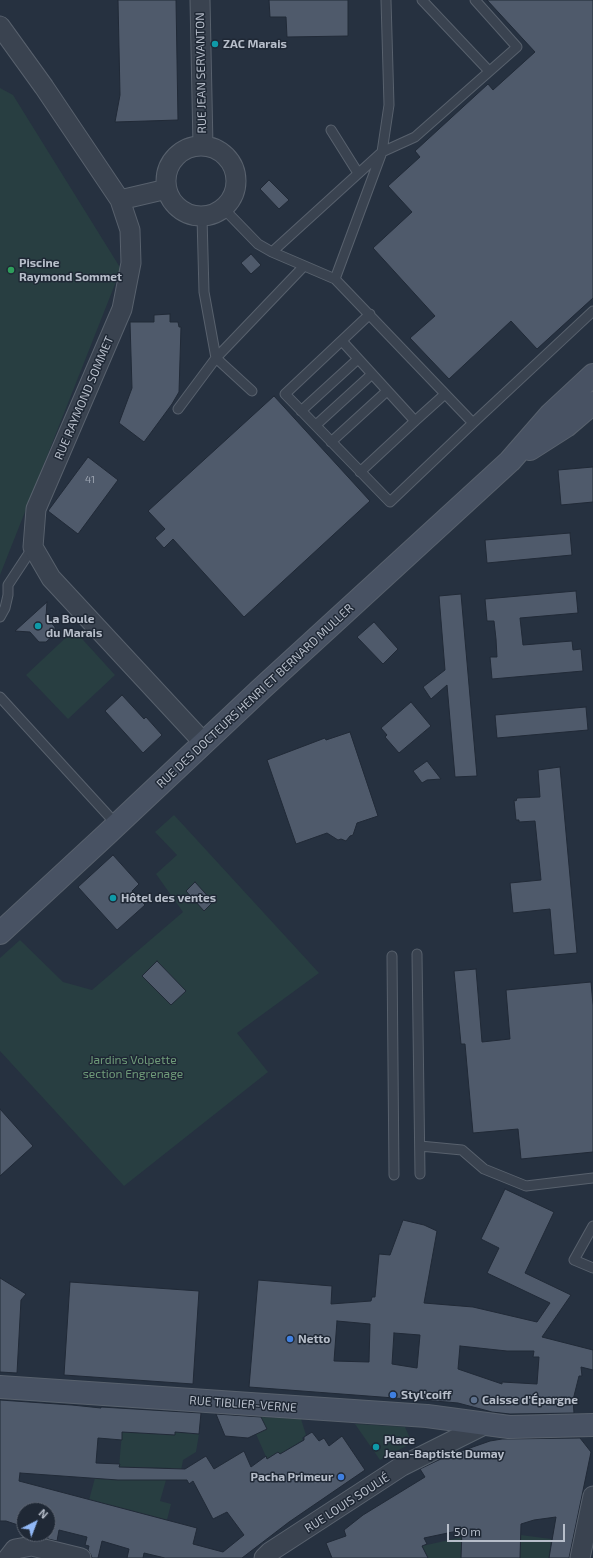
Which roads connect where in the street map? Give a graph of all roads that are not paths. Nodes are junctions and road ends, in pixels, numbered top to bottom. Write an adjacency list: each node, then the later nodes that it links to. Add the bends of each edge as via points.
1 (200, 0): 8 (street, RUE JEAN SERVANTON)
2 (386, 0): 9 (lane, via 389,105)
3 (422, 0): 6 (lane)
4 (475, 0): 6 (lane, via 517,46)
5 (0, 26): 12 (street, RUE RAYMOND SOMMET)
6 (489, 72): 9 (lane, via 415,137)
7 (331, 130): 10 (lane)
8 (203, 146): 11 (street, RUE JEAN SERVANTON, via 182,151 174,158 168,168); 13 (street, RUE JEAN SERVANTON, via 215,148 225,155 233,164 237,176 232,199)
9 (382, 152): 10 (lane); 17 (lane)
10 (358, 173): 15 (lane)
11 (166, 189): 12 (street); 14 (street, via 179,209 190,215)
12 (120, 200): 37 (street, RUE RAYMOND SOMMET, via 130,230 131,263 122,309 36,509)
13 (224, 209): 14 (street, via 214,215); 15 (lane, via 258,244)
14 (202, 217): 21 (lane, via 204,292)
15 (272, 252): 16 (lane)
16 (304, 266): 17 (lane); 21 (lane)
17 (335, 279): 19 (lane)
18 (593, 311): 32 (lane)
19 (370, 314): 20 (lane); 27 (lane)
20 (342, 341): 22 (lane); 30 (lane, via 285,394)
21 (216, 358): 25 (lane); 29 (lane)
22 (358, 359): 23 (lane); 30 (lane)
23 (372, 374): 26 (lane); 33 (lane)
24 (593, 375): 35 (main road, RUE DES DOCTEURS HENRI ET BERNARD MULLER, via 551,414)
25 (252, 391)
26 (387, 391): 31 (lane); 34 (lane)
27 (445, 394): 31 (lane); 32 (lane)
28 (593, 403): 35 (main road, RUE DES DOCTEURS HENRI ET BERNARD MULLER, via 566,426)
29 (178, 409)
30 (301, 411): 33 (lane)
31 (415, 421): 36 (lane)
32 (473, 423): 36 (lane, via 390,502)
33 (316, 426): 34 (lane)
34 (331, 442): 36 (lane)
35 (510, 461): 43 (main road, RUE DES DOCTEURS HENRI ET BERNARD MULLER)
36 (360, 472)
37 (33, 547): 39 (lane); 43 (street, via 50,578)
38 (0, 580): 39 (lane)
39 (8, 585): 40 (lane, via 8,595)
40 (2, 607): 41 (lane)
41 (0, 617)
42 (0, 697): 44 (lane)
43 (204, 743): 44 (main road, RUE DES DOCTEURS HENRI ET BERNARD MULLER)
44 (117, 825): 45 (main road, RUE DES DOCTEURS HENRI ET BERNARD MULLER)
45 (0, 933)
46 (417, 954): 48 (lane)
47 (392, 956): 50 (lane)
48 (420, 1146): 49 (lane); 51 (lane, via 462,1150 484,1169 526,1186)
49 (420, 1174)
50 (394, 1175)
51 (593, 1178)
52 (593, 1226): 53 (lane, via 574,1260)
53 (593, 1268)
54 (0, 1387): 55 (main road, RUE TIBLIER-VERNE, via 427,1416)
55 (486, 1424): 56 (main road, via 509,1427); 58 (street, RUE LOUIS SOULIÉ, via 402,1466)
56 (593, 1424)
57 (593, 1496): 61 (street)
58 (268, 1556)
59 (8, 1558): 60 (street, via 15,1549 32,1546)
60 (81, 1558)
61 (580, 1558)

